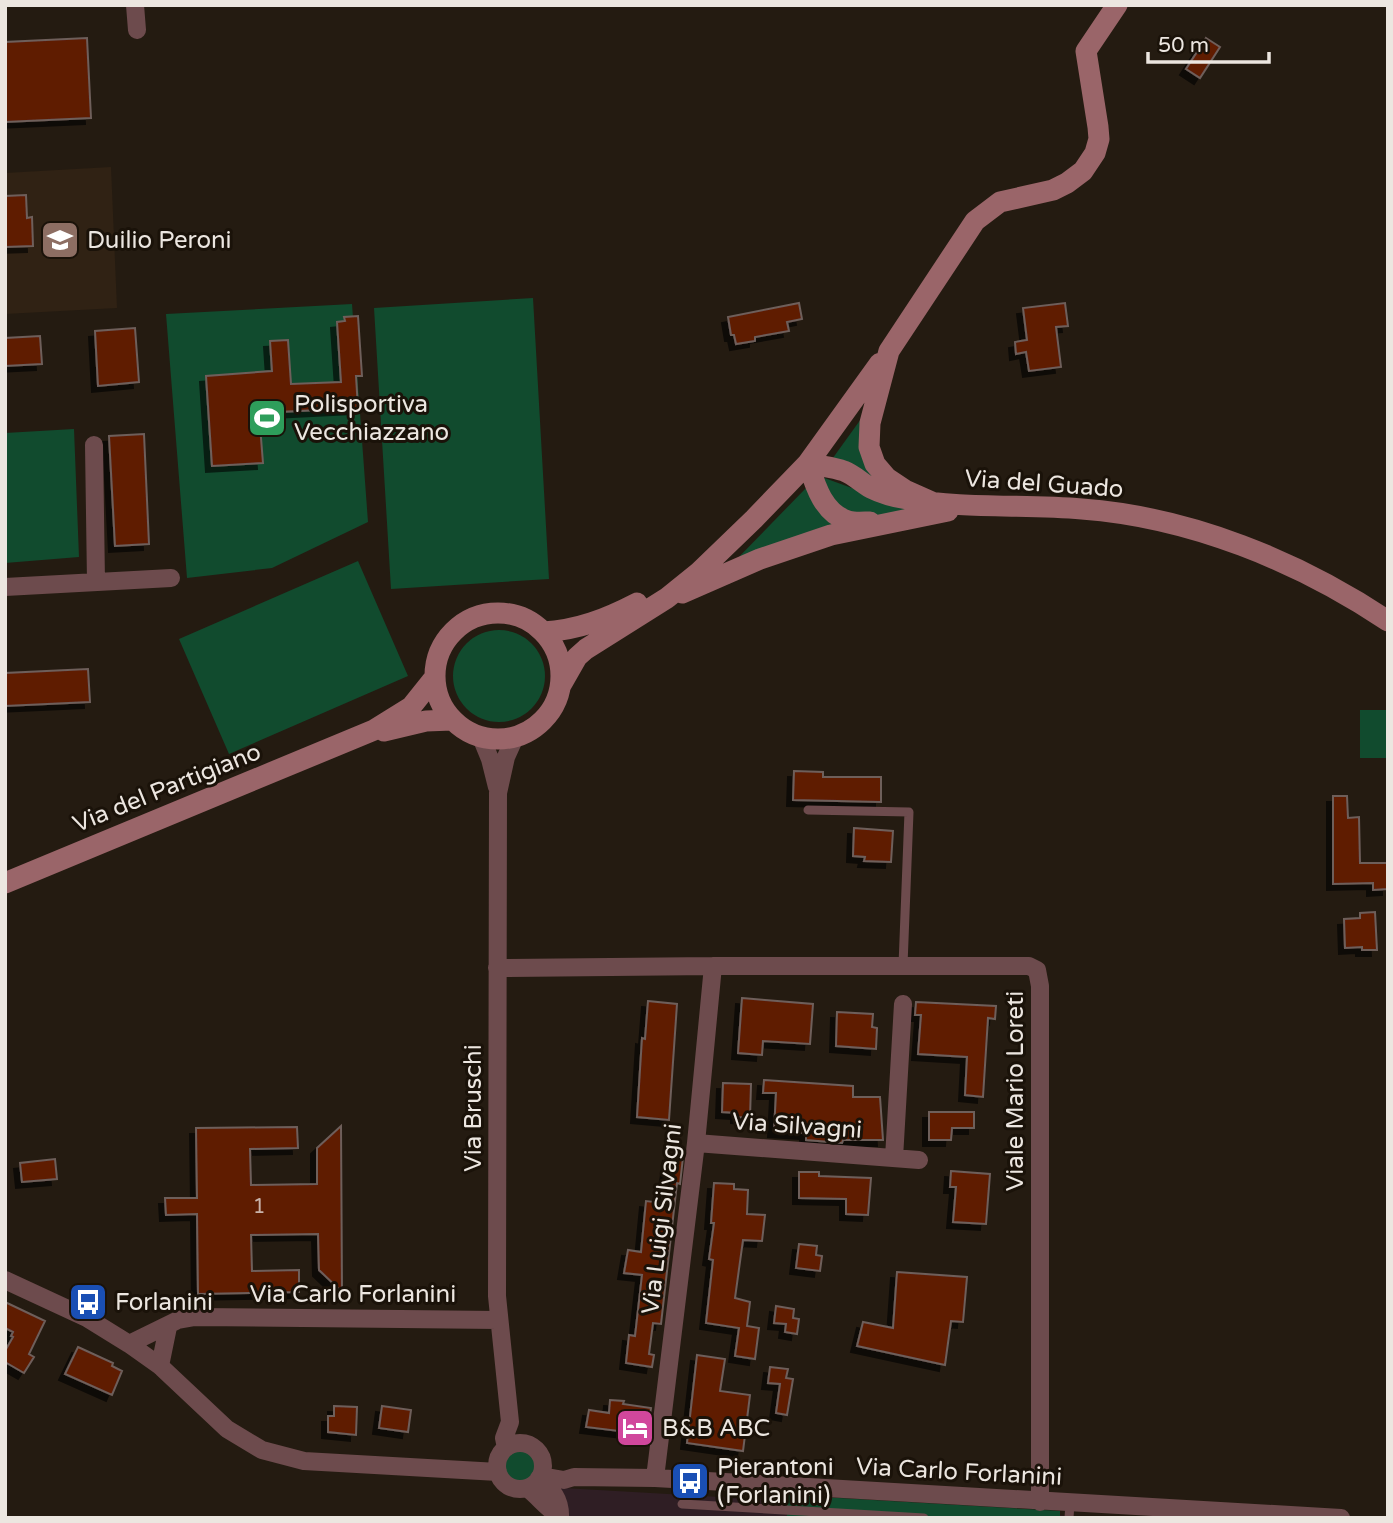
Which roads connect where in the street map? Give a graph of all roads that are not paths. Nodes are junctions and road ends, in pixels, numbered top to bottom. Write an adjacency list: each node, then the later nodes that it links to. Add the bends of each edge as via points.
1 (135, 5): 3 (street)
2 (1117, 5): 4 (main road, via 1086,51 1099,139 1083,172 1053,190 1000,202 975,221)
3 (137, 30)
4 (889, 351): 6 (main road); 7 (main road, via 870,423 869,447 887,478)
5 (94, 445): 12 (street)
6 (808, 463): 7 (main road, Via del Guado, via 844,471 872,489); 9 (main road, via 828,508 848,521); 10 (main road)
7 (932, 502): 8 (main road, Via del Guado)
8 (974, 507): 9 (main road); 15 (main road, Via del Guado, via 1083,509 1206,533 1277,559)
9 (890, 522): 14 (main road, via 797,546)
10 (722, 550): 14 (main road); 16 (main road, via 599,622)
11 (171, 578): 12 (street)
12 (96, 582): 13 (street)
13 (5, 587)
14 (667, 598): 18 (main road, via 586,649)
15 (1388, 621)
16 (543, 632): 17 (main road, via 511,614 474,618 445,642); 18 (main road, via 555,648)
17 (435, 677): 19 (main road, via 440,700); 22 (main road, Via del Partigiano, via 411,707)
18 (561, 685): 21 (main road, via 546,718)
19 (452, 720): 20 (main road); 22 (main road, Via del Partigiano, via 426,721)
20 (481, 737): 21 (main road); 23 (street, Via Bruschi)
21 (516, 737): 23 (street, Via Bruschi)
22 (349, 742): 25 (main road, Via del Partigiano)
23 (498, 793): 28 (street, Via Bruschi)
24 (808, 810): 26 (lane, via 909,812)
25 (5, 883)
26 (903, 965): 27 (street, Viale Mario Loreti); 45 (street, Viale Mario Loreti, via 1029,966 1039,973)
27 (713, 966): 28 (street, Viale Mario Loreti); 30 (street, Via Luigi Silvagni)
28 (497, 968): 34 (street, Via Bruschi)
29 (903, 1004): 31 (street, Via Silvagni)
30 (696, 1143): 31 (street, Via Silvagni); 43 (street, Via Luigi Silvagni)
31 (894, 1158): 32 (street, Via Silvagni)
32 (919, 1160)
33 (5, 1280): 36 (street, via 87,1318)
34 (498, 1320): 35 (street, Via Carlo Forlanini, via 195,1317); 38 (street, Via Bruschi)
35 (168, 1327): 36 (street, Via Carlo Forlanini); 37 (street)
36 (129, 1344): 37 (street)
37 (160, 1366): 41 (street, via 237,1436 282,1457)
38 (510, 1422): 39 (street, Via Bruschi); 40 (street)
39 (506, 1448): 40 (street, via 516,1444); 41 (street, via 498,1459)
40 (535, 1451): 42 (street); 44 (street, via 543,1463)
41 (498, 1472): 44 (street, via 509,1486)
42 (574, 1478): 43 (street, Via Carlo Forlanini); 44 (street, Via Carlo Forlanini)
43 (655, 1478): 45 (street, Via Carlo Forlanini)
44 (536, 1481): 50 (street, via 542,1499)
45 (1040, 1502): 47 (street, Via Carlo Forlanini)
46 (682, 1504): 49 (lane)
47 (1069, 1510): 48 (street, Via Carlo Forlanini)
48 (1157, 1512): 52 (street, Via Carlo Forlanini)
49 (780, 1514): 51 (lane)
50 (560, 1517)
51 (924, 1518)
52 (1341, 1518)

